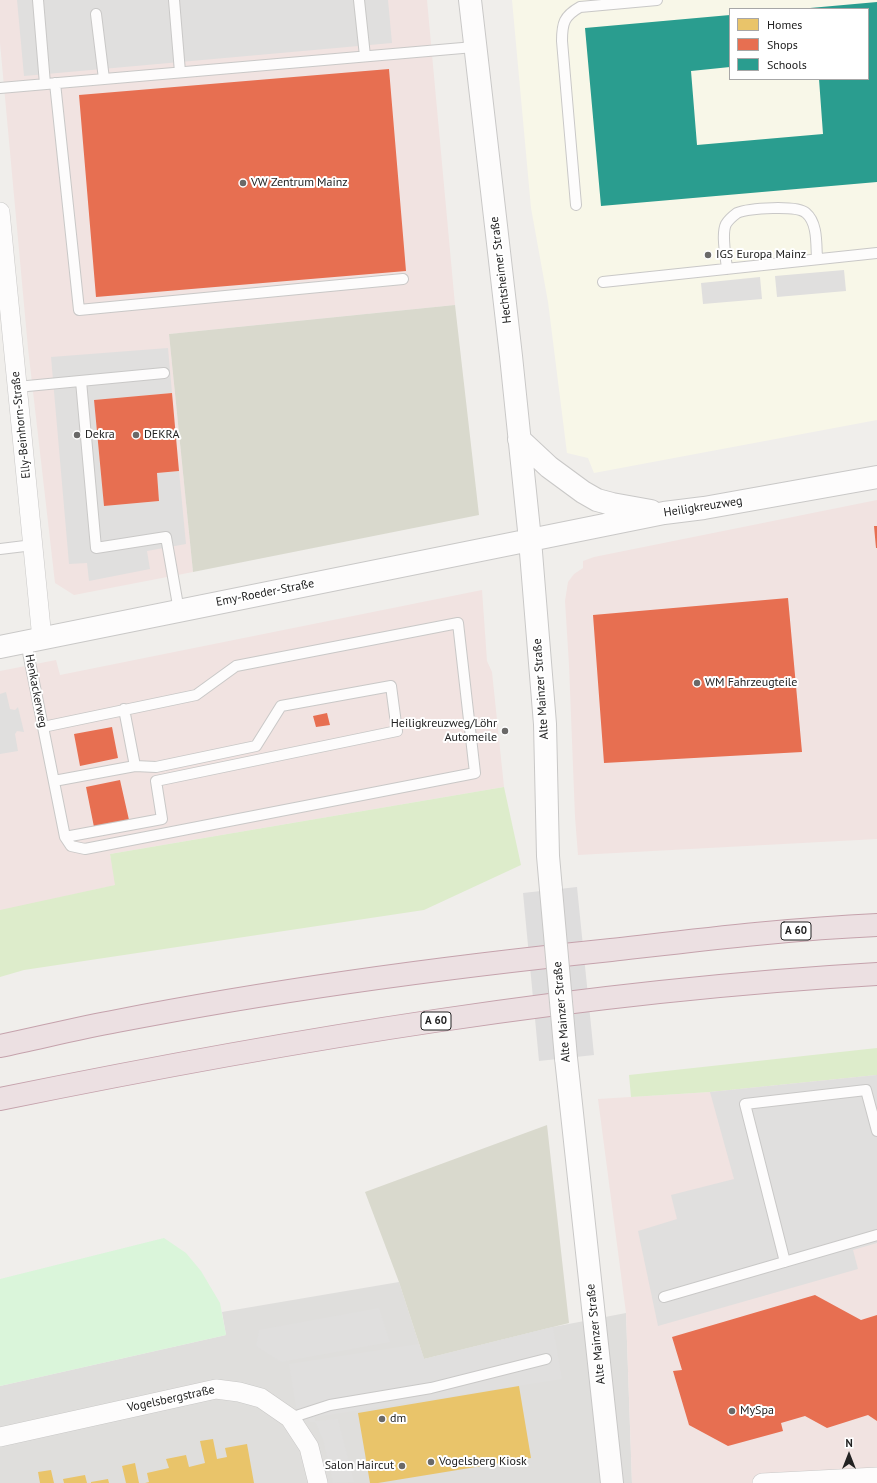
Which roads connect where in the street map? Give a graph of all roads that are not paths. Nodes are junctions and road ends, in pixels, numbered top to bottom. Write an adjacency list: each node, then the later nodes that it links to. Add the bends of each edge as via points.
1 (38, 0): 11 (lane)
2 (174, 0): 9 (lane)
3 (359, 0): 8 (lane)
4 (470, 0): 7 (street, Hechtsheimer Straße)
5 (657, 0): 13 (lane, via 580,7 564,19 562,41)
6 (96, 14): 10 (lane)
7 (474, 47): 8 (lane); 23 (street, Hechtsheimer Straße)
8 (365, 56): 9 (lane)
9 (180, 72): 10 (lane)
10 (104, 79): 11 (lane)
11 (50, 84): 12 (lane); 18 (lane, via 79,310)
12 (0, 88)
13 (576, 205)
14 (0, 212): 22 (street, Elly-Beinhorn-Straße)
15 (877, 253): 16 (lane)
16 (817, 259): 17 (lane); 17 (lane, via 814,227 806,212 789,207 754,210 739,212 726,224 724,232)
17 (727, 269): 19 (lane)
18 (403, 279)
19 (603, 282)
20 (164, 373): 21 (lane)
21 (81, 381): 22 (lane); 29 (lane, via 96,548 166,537)
22 (17, 387): 27 (street, Elly-Beinhorn-Straße)
23 (519, 439): 25 (street, via 550,467 597,500); 26 (street, Hechtsheimer Straße)
24 (877, 476): 25 (street, Heiligkreuzweg)
25 (664, 513): 26 (street, Heiligkreuzweg)
26 (530, 540): 29 (street, Emy-Roeder-Straße); 50 (street, Alte Mainzer Straße, bridge, via 544,724 548,856 566,1058)
27 (33, 545): 28 (lane); 30 (street, Elly-Beinhorn-Straße)
28 (0, 549)
29 (179, 611): 30 (street, Emy-Roeder-Straße)
30 (34, 640): 31 (street, Emy-Roeder-Straße); 33 (lane, Henkackerweg)
31 (0, 647)
32 (124, 709): 33 (lane); 34 (lane); 36 (lane, via 196,695 236,666 458,623 475,773 84,849 72,846)
33 (43, 727): 35 (lane, Henkackerweg)
34 (135, 766): 35 (lane); 36 (lane, via 156,767 256,746 281,706 391,686 398,731 156,781 162,819)
35 (54, 781): 36 (lane, Henkackerweg)
36 (65, 837)
37 (877, 925): 39 (highway, A 60, via 715,938 474,964 285,992 117,1021)
38 (877, 974): 40 (highway, A 60, via 710,986 492,1013 296,1042)
39 (0, 1046)
40 (0, 1099)
41 (877, 1131): 43 (lane, via 866,1090 745,1104)
42 (877, 1236): 43 (lane)
43 (785, 1262): 44 (lane)
44 (664, 1297)
45 (546, 1359): 46 (lane, via 431,1388 330,1405)
46 (290, 1418): 47 (street, Vogelsbergstraße, via 261,1398 216,1389); 49 (street, Vogelsbergstraße, via 309,1447)
47 (0, 1437)
48 (877, 1477): 51 (street)
49 (318, 1483)
50 (612, 1483)
51 (762, 1483)

